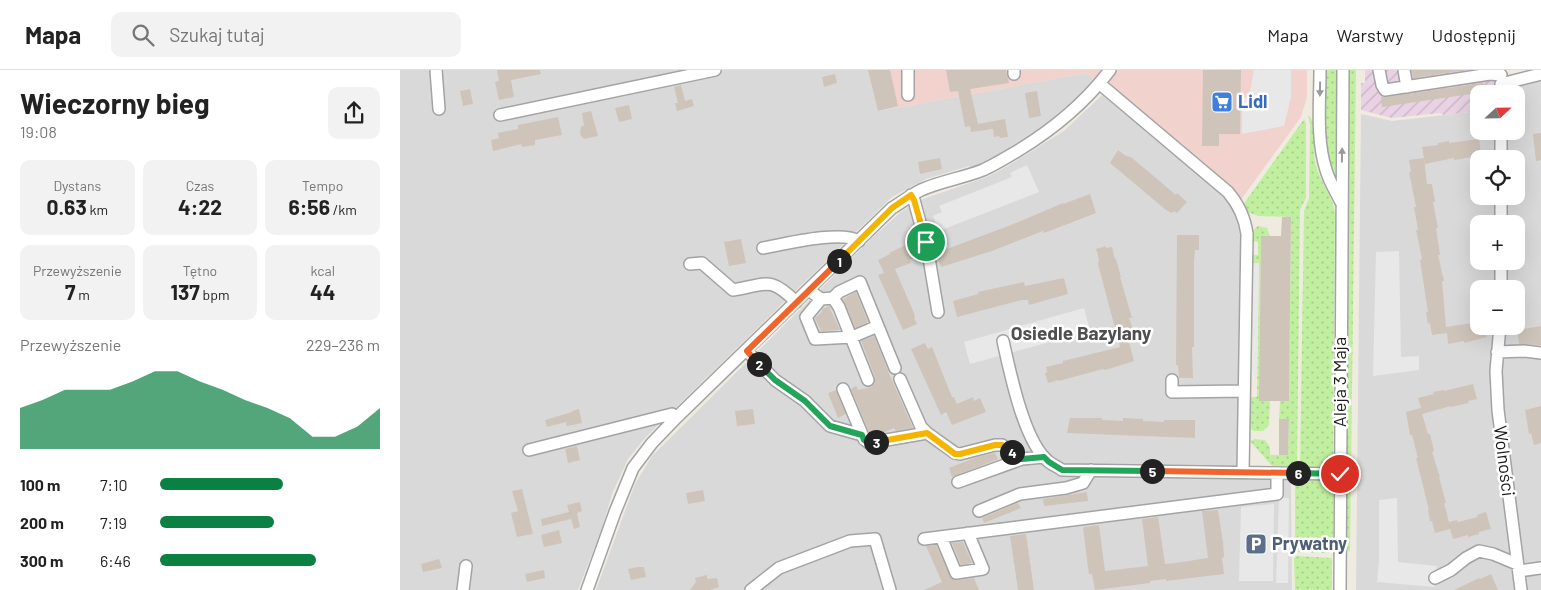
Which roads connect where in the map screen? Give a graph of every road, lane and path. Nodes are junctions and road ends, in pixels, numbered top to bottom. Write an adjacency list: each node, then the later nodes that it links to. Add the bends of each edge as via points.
1 (436, 70): 14 (street)
2 (715, 70): 15 (street)
3 (908, 70): 13 (street)
4 (1110, 70): 11 (street)
5 (1320, 70): 17 (street, Aleja 3 Maja, one-way to 17, via 1322,154 1327,174)
6 (1343, 70): 17 (street, Aleja 3 Maja, one-way to 6)
7 (1379, 70): 12 (street, via 1385,90)
8 (1404, 70): 12 (street)
9 (1541, 74): 10 (street)
10 (1497, 78): 12 (street)
11 (1100, 84): 16 (street, via 1056,126 1010,155 987,168); 38 (street, via 1222,186 1242,212 1247,234)
12 (1407, 87)
13 (908, 95)
14 (439, 109)
15 (500, 115)
16 (911, 195): 18 (street, via 892,208); 25 (street, via 928,252)
17 (1341, 203): 48 (street, Aleja 3 Maja)
18 (859, 241): 19 (street, via 838,236); 21 (street)
19 (763, 248)
20 (690, 264): 24 (street, via 702,263 733,290 766,283 784,290)
21 (809, 290): 23 (street); 24 (street)
22 (833, 298): 23 (street); 26 (street, via 860,282); 28 (street)
23 (821, 299): 28 (street, via 806,317 815,339)
24 (796, 302): 30 (street)
25 (938, 312)
26 (878, 326): 28 (street); 33 (street)
27 (1499, 335): 31 (street, Wolności)
28 (852, 337): 35 (street)
29 (1003, 341): 43 (street, via 1028,432)
30 (747, 351): 39 (street); 41 (street, via 775,380 805,401 830,426)
31 (1497, 352): 32 (street); 55 (street, Wolności, via 1499,418)
32 (1539, 353)
33 (895, 368)
34 (900, 379): 40 (street)
35 (868, 380)
36 (1172, 380): 38 (street, via 1172,392)
37 (843, 389): 41 (street)
38 (1244, 391): 46 (street)
39 (676, 418): 42 (street, via 672,414); 59 (street, via 634,468)
40 (927, 433): 41 (street, via 869,443); 44 (street, via 955,454 1002,445)
41 (862, 435)
42 (529, 450)
43 (1044, 457): 44 (street); 45 (street, via 1062,470)
44 (1022, 459): 49 (street)
45 (1091, 470): 46 (street); 50 (street, via 1083,483 1020,494)
46 (1243, 472): 47 (street)
47 (1277, 473): 48 (street); 51 (street, via 1277,494)
48 (1340, 474): 62 (street, Aleja 3 Maja)
49 (958, 482)
50 (979, 511)
51 (968, 533): 52 (street); 52 (street, via 983,569 956,573)
52 (941, 537): 53 (street)
53 (924, 539)
54 (466, 566): 58 (street)
55 (1518, 567): 56 (street); 57 (street, via 1479,551); 63 (street, Wolności)
56 (1541, 568)
57 (1435, 578)
58 (463, 590)
59 (587, 590)
60 (751, 590): 61 (street, via 779,568 850,541 875,539)
61 (890, 590)
62 (1340, 590)
63 (1521, 590)

